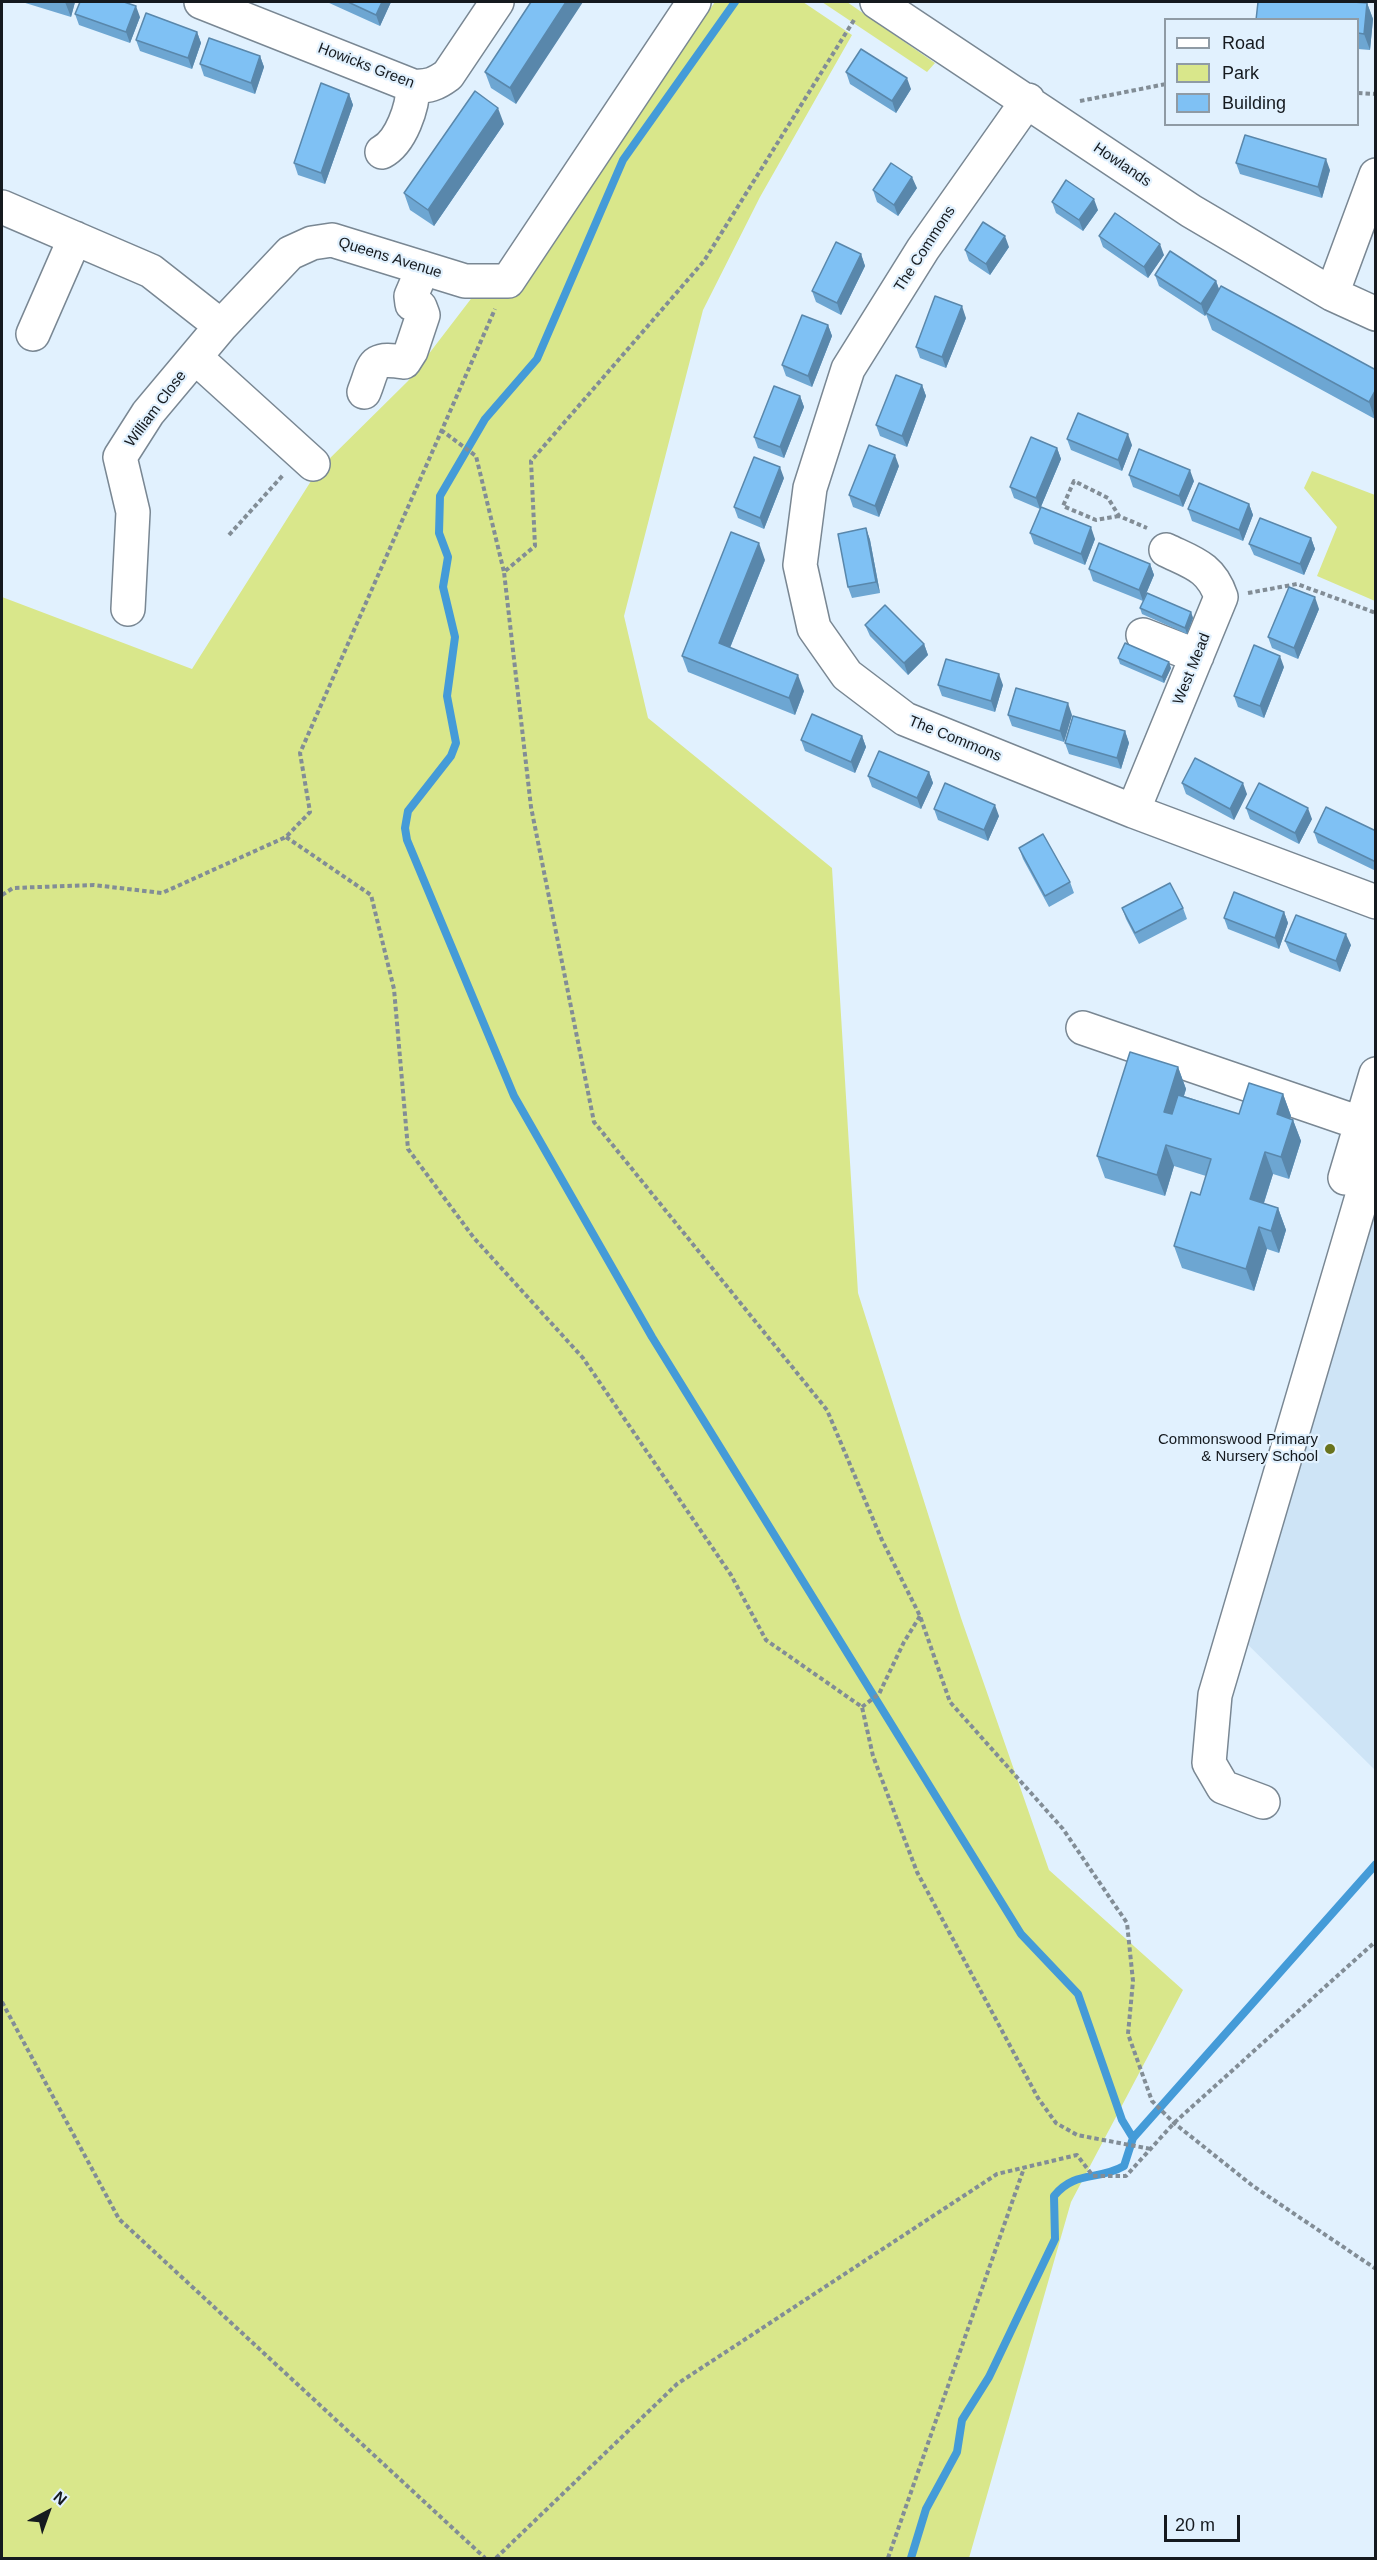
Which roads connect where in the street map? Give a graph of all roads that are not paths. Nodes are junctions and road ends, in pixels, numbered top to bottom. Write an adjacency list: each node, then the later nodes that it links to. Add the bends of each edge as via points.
1 (201, 2): 5 (street, Howicks Green)
2 (497, 2): 5 (street, Howicks Green, via 448,75 437,83)
3 (694, 2): 11 (street, Queens Avenue, via 508,281 465,281)
4 (867, 9): 6 (street, Howlands)
5 (413, 86): 7 (street, via 413,102 391,147)
6 (1034, 105): 12 (street, Howlands, via 1191,211); 23 (street, The Commons, via 923,249 848,369 810,488 800,565 814,628 848,675 905,719)
7 (382, 152)
8 (1376, 175): 12 (street)
9 (2, 207): 10 (street)
10 (75, 238): 14 (street, via 152,271); 15 (street)
11 (423, 268): 14 (street, Queens Avenue, via 332,240 312,243 290,253); 17 (street, via 411,296 412,304 423,315 411,351 404,362 382,359 375,363)
12 (1332, 294): 13 (street, Howlands)
13 (1376, 314)
14 (221, 326): 16 (street, William Close)
15 (33, 334)
16 (195, 357): 18 (street); 20 (street, William Close, via 148,413 120,457 133,512)
17 (364, 392)
18 (308, 459)
19 (1167, 550): 22 (street, West Mead, via 1206,570 1221,597)
20 (128, 609)
21 (1143, 634): 22 (street)
22 (1197, 656): 23 (street, West Mead)
23 (1133, 812): 24 (street, The Commons)
24 (1376, 902)
25 (1083, 1028): 27 (street)
26 (1376, 1074): 27 (street)
27 (1368, 1136): 28 (street); 29 (street, via 1215,1695 1209,1763 1223,1787)
28 (1199, 1712)
29 (1263, 1802)

